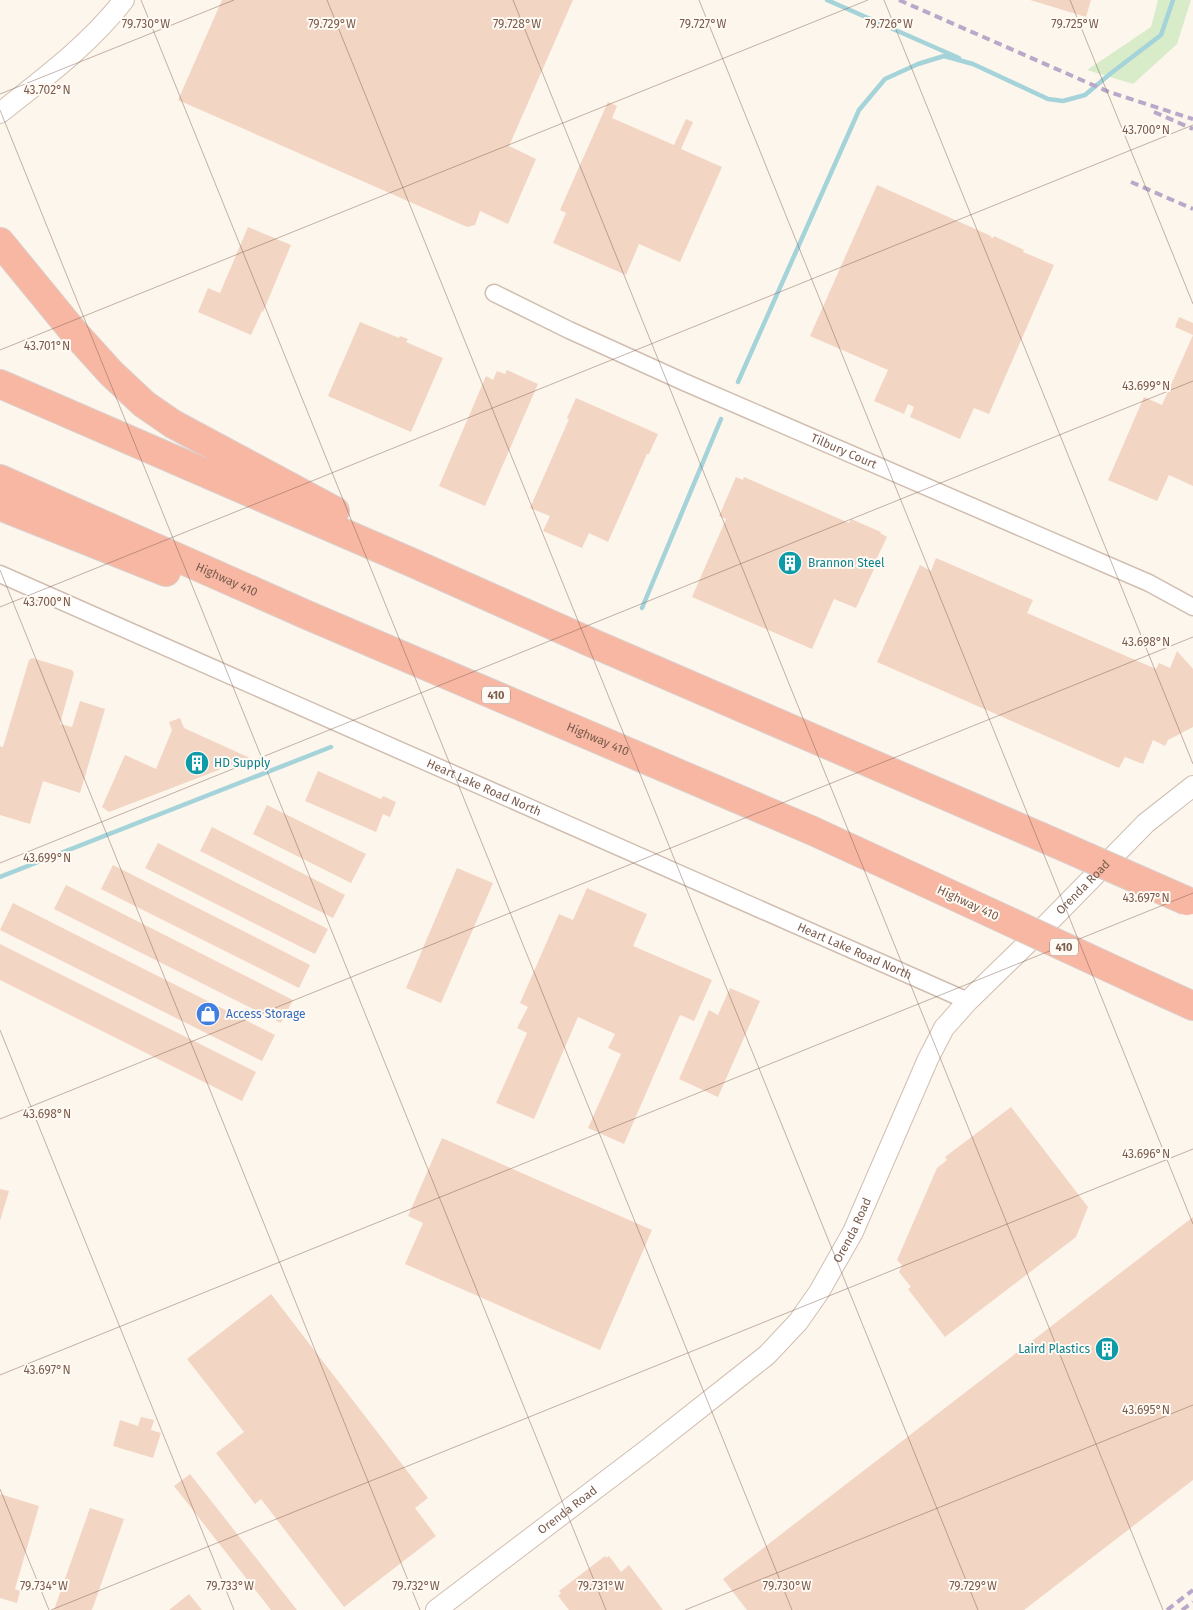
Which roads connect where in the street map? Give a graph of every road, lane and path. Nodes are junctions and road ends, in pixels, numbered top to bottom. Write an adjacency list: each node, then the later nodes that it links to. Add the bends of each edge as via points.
1 (124, 0): 2 (street, via 71,57)
2 (0, 113)
3 (0, 242): 8 (highway, via 73,331 144,404 174,424 337,513)
4 (494, 293): 10 (street, Tilbury Court, via 684,382 1149,583)
5 (0, 384): 8 (highway)
6 (0, 479): 11 (highway, Highway 410 / 410)
7 (0, 506): 11 (highway, via 220,594)
8 (414, 563): 13 (highway, bridge)
9 (0, 574): 14 (street, Heart Lake Road North)
10 (1193, 607)
11 (307, 615): 15 (highway, Highway 410 / 410, bridge, via 813,831)
12 (1193, 786): 14 (street, Orenda Road, via 1146,823)
13 (1190, 902)
14 (968, 1001): 16 (street, Orenda Road, via 944,1028 854,1232 820,1292 798,1322 767,1354 648,1449)
15 (1193, 1006)
16 (436, 1610)

